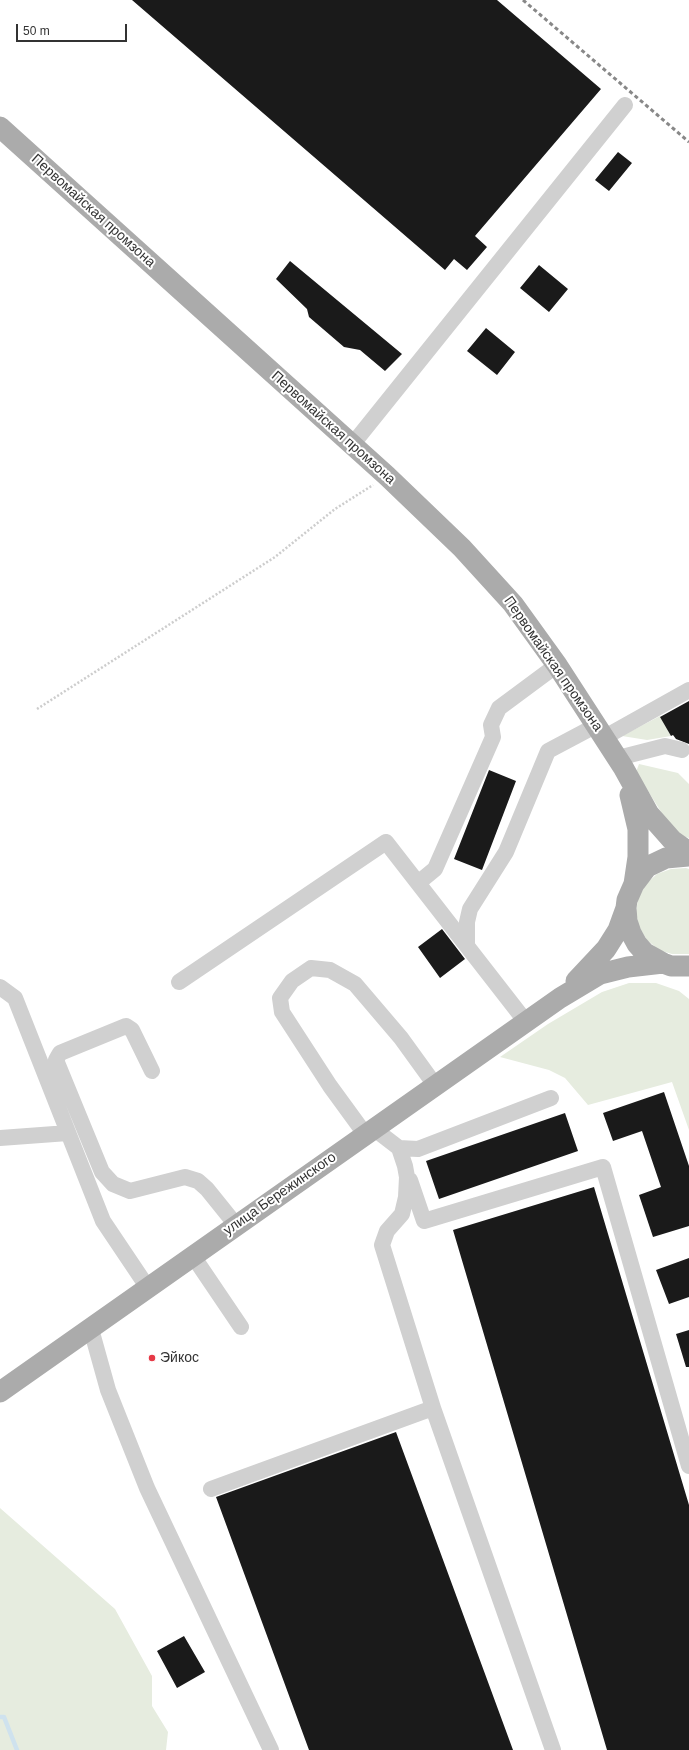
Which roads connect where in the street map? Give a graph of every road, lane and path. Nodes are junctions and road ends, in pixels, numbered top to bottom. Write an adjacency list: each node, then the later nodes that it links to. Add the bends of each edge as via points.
1 (626, 106): 3 (lane)
2 (0, 127): 3 (main road, Первомайская промзона)
3 (352, 445): 4 (main road, Первомайская промзона)
4 (387, 476): 5 (main road, Первомайская промзона, via 462,548 513,604); 7 (path, via 335,509 275,557)
5 (557, 665): 8 (main road, Первомайская промзона); 13 (lane, via 499,708 491,725 493,737 435,869)
6 (689, 690): 8 (lane)
7 (37, 709)
8 (601, 731): 10 (main road, Первомайская промзона); 16 (lane, via 548,751 506,852 470,909)
9 (682, 750): 10 (lane, via 665,746)
10 (621, 763): 11 (main road, via 648,814 672,840); 14 (main road, via 638,829 638,857)
11 (689, 852)
12 (689, 856): 14 (main road, via 676,856 656,862 647,867)
13 (418, 883): 16 (lane); 19 (lane, via 386,842)
14 (634, 884): 15 (main road)
15 (626, 908): 17 (main road, via 627,921 637,944 645,953); 21 (main road, via 618,930 606,949)
16 (467, 946): 22 (lane)
17 (674, 965): 18 (main road); 21 (main road, via 628,967 600,974)
18 (689, 976)
19 (179, 982)
20 (0, 987): 27 (lane, via 15,998)
21 (560, 998): 22 (main road, улица Бережинского)
22 (526, 1022): 24 (main road, улица Бережинского)
23 (152, 1071): 31 (lane, via 132,1030 126,1026 60,1053 56,1060 102,1172 113,1184 130,1191 185,1178 198,1181)
24 (435, 1085): 26 (main road, улица Бережинского); 26 (lane, via 401,1038 355,984 330,970 311,968 292,981 280,998 282,1012 340,1100)
25 (551, 1098): 29 (lane, via 418,1149)
26 (369, 1131): 29 (lane); 31 (main road, улица Бережинского)
27 (68, 1133): 28 (lane); 33 (lane, via 102,1222)
28 (0, 1138)
29 (399, 1148): 30 (lane)
30 (405, 1166): 37 (lane, via 406,1197 402,1214 387,1231 382,1245); 38 (lane, via 424,1222 603,1166)
31 (236, 1225): 32 (main road, улица Бережинского)
32 (193, 1256): 33 (main road, улица Бережинского); 34 (lane)
33 (148, 1288): 35 (main road, улица Бережинского)
34 (241, 1328)
35 (91, 1329): 36 (main road, улица Бережинского); 40 (lane, via 108,1390 147,1488)
36 (0, 1392)
37 (433, 1408): 39 (lane); 41 (lane)
38 (689, 1466)
39 (211, 1489)
40 (271, 1750)
41 (553, 1750)

